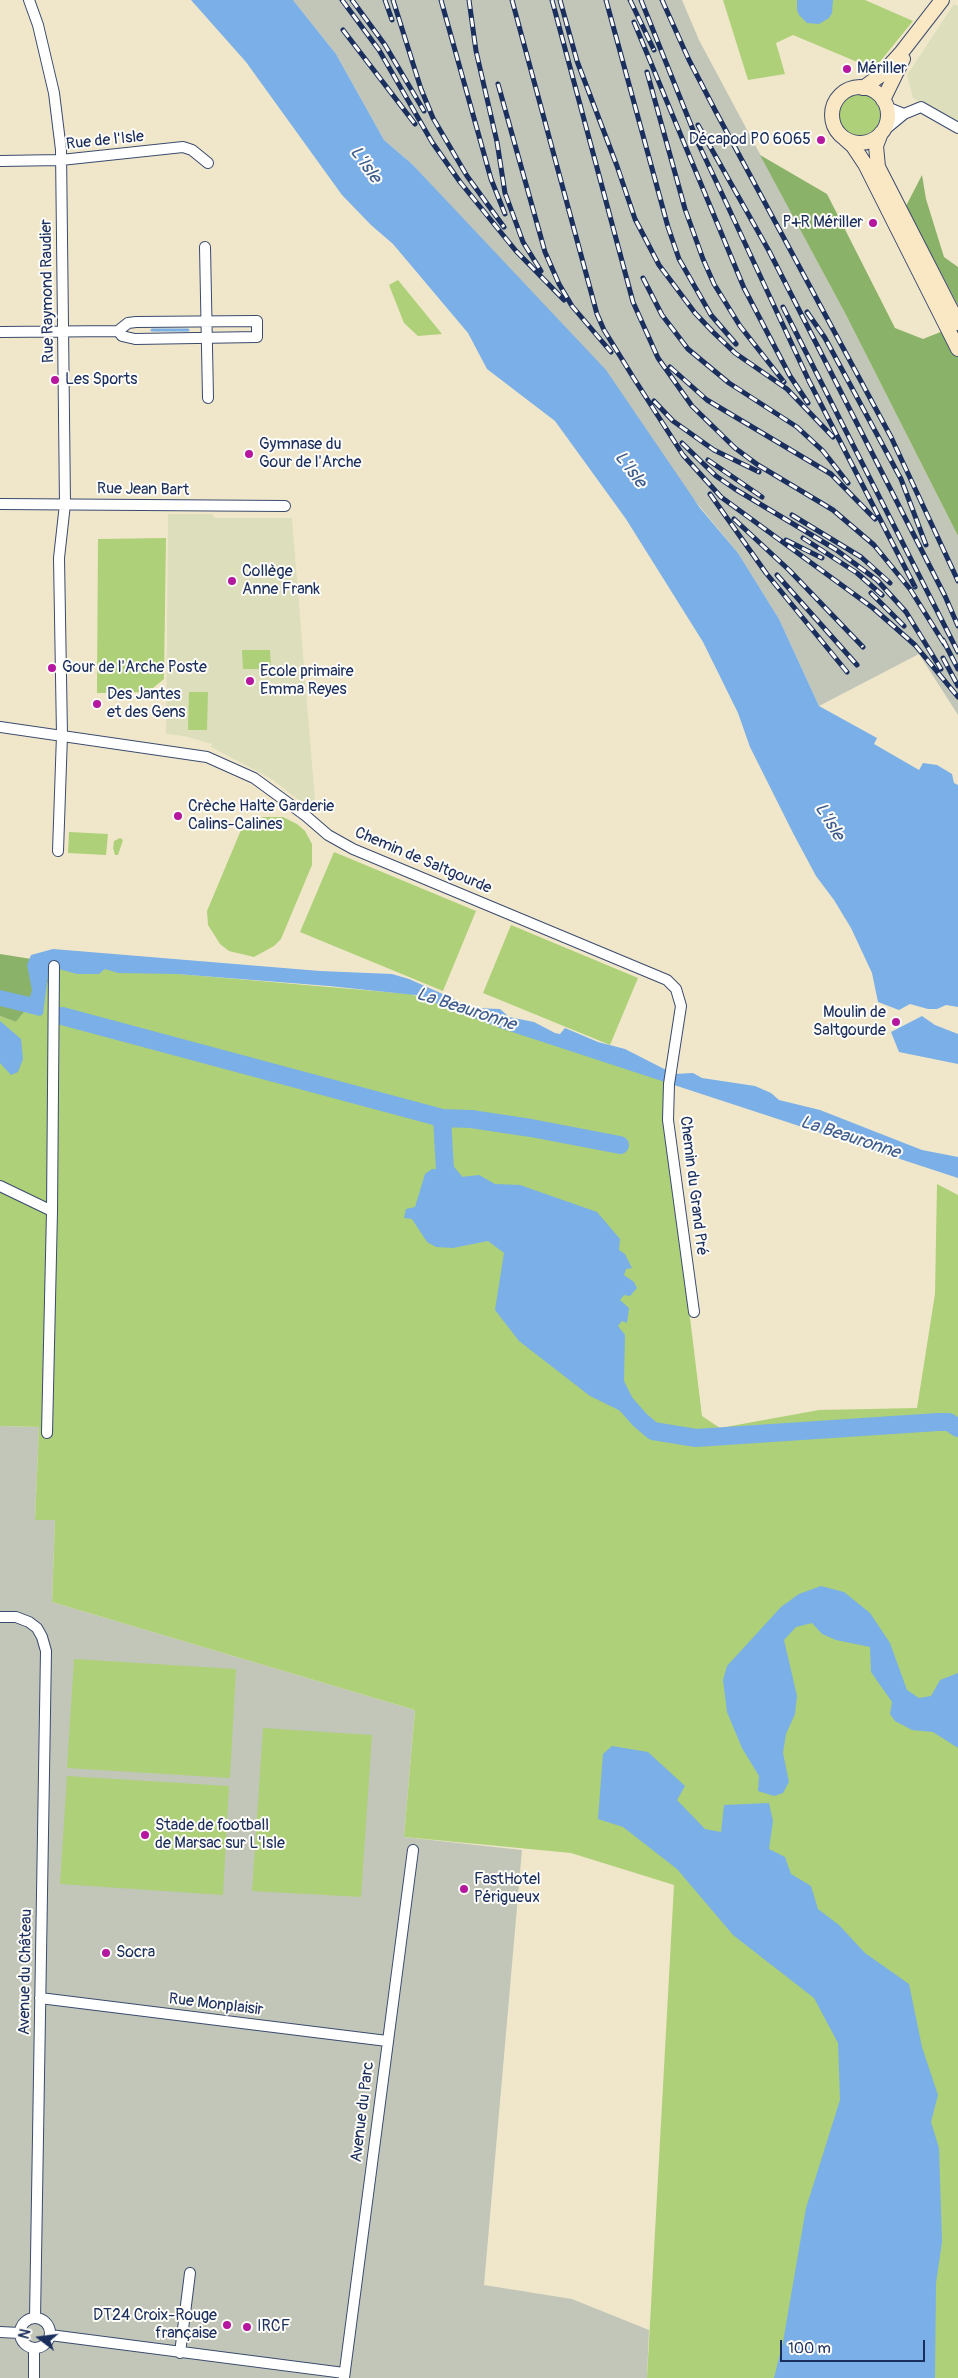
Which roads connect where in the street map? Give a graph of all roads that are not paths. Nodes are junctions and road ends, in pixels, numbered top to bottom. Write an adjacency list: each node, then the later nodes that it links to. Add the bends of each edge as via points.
1 (29, 0): 10 (street, Rue Raymond Raudier, via 54,93)
2 (942, 0): 3 (main road)
3 (915, 36): 4 (main road, via 881,75); 5 (main road, via 888,87)
4 (863, 88): 5 (main road, via 877,93); 9 (main road, via 850,89 835,104 834,125)
5 (885, 104): 6 (street); 8 (main road, via 888,116)
6 (904, 114): 7 (street, via 922,108); 8 (street)
7 (958, 128)
8 (881, 133): 9 (main road, via 864,143); 16 (main road, via 876,146 878,168)
9 (845, 139): 22 (main road, via 865,164)
10 (61, 160): 11 (street, Rue de l'Isle); 12 (street, Rue de l'Isle, via 183,147); 19 (street, Rue Raymond Raudier)
11 (0, 161)
12 (208, 163)
13 (205, 247): 14 (street)
14 (206, 321): 15 (street); 20 (street); 20 (street, via 257,321 257,337)
15 (136, 322): 17 (street, via 128,323); 21 (street, via 142,330)
16 (958, 323)
17 (118, 331): 19 (street); 21 (street, via 122,336)
18 (0, 332): 19 (street)
19 (63, 332): 25 (street, Rue Raymond Raudier)
20 (207, 338): 21 (street); 23 (street)
21 (137, 339)
22 (958, 349)
23 (208, 398)
24 (0, 504): 25 (street, Rue Jean Bart)
25 (65, 504): 26 (street, Rue Jean Bart); 28 (street, Rue Raymond Raudier, via 59,558)
26 (285, 506)
27 (0, 727): 28 (street, Chemin de Saltgourde)
28 (62, 735): 29 (street, Rue Raymond Raudier); 31 (street, Chemin de Saltgourde, via 208,757 254,778 328,835 353,849 667,980 676,989 681,1006)
29 (58, 851)
30 (54, 966): 33 (street)
31 (669, 1084): 34 (street, Chemin du Grand Pré, via 668,1120)
32 (0, 1186): 33 (street)
33 (52, 1211): 35 (street)
34 (694, 1312)
35 (47, 1433)
36 (0, 1617): 38 (street, Avenue du Château, via 23,1619 37,1628 42,1637 46,1665)
37 (413, 1850): 39 (street, Avenue du Parc)
38 (40, 1998): 39 (street, Rue Monplaisir); 41 (street, Avenue du Château)
39 (388, 2041): 47 (street, Avenue du Parc)
40 (190, 2273): 46 (street)
41 (35, 2318): 43 (street, via 26,2321); 44 (street, via 48,2326)
42 (0, 2332): 43 (street)
43 (20, 2333): 45 (street, via 22,2342)
44 (50, 2335): 45 (street, via 43,2346); 46 (street)
45 (34, 2349): 48 (street)
46 (180, 2353): 47 (street)
47 (344, 2376)
48 (34, 2378)

